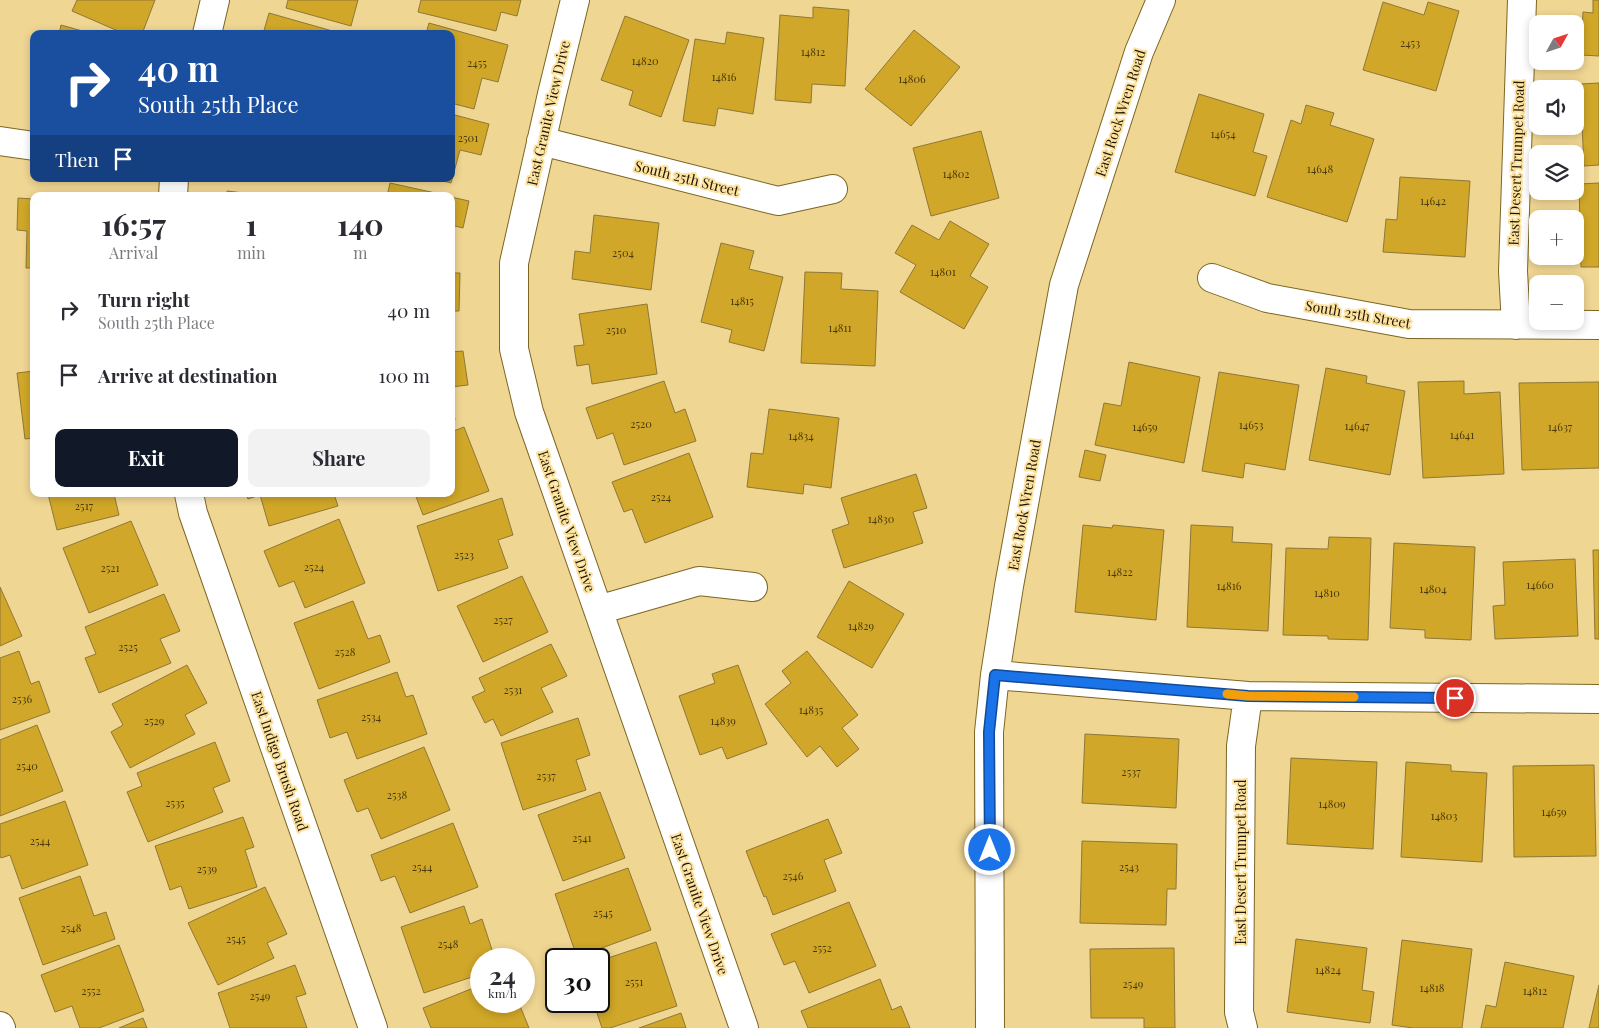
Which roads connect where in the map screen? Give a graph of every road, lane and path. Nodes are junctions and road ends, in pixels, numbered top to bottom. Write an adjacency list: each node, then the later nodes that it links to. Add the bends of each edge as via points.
1 (215, 0): 5 (street)
2 (575, 0): 7 (street, East Granite View Drive)
3 (1161, 0): 16 (street, East Rock Wren Road, via 1139,52 1064,285)
4 (1522, 0): 11 (street, East Desert Trumpet Road, via 1513,271)
5 (208, 30)
6 (0, 141): 8 (street)
7 (541, 141): 9 (street, South 25th Street, via 778,201); 15 (street, East Granite View Drive, via 514,263 514,349 529,412)
8 (30, 145)
9 (833, 189)
10 (1212, 278): 11 (street, South 25th Street, via 1267,298 1409,324)
11 (1516, 325): 12 (street, South 25th Street)
12 (1599, 325)
13 (190, 497): 19 (street, East Indigo Brush Road)
14 (753, 587): 15 (street, via 698,581)
15 (598, 610): 20 (street, East Granite View Drive)
16 (995, 675): 17 (street); 21 (street, East Rock Wren Road, via 989,732)
17 (1248, 696): 18 (street); 22 (street, East Desert Trumpet Road, via 1241,746 1239,1012)
18 (1599, 699)
19 (373, 1028)
20 (744, 1028)
21 (990, 1028)
22 (1243, 1028)

